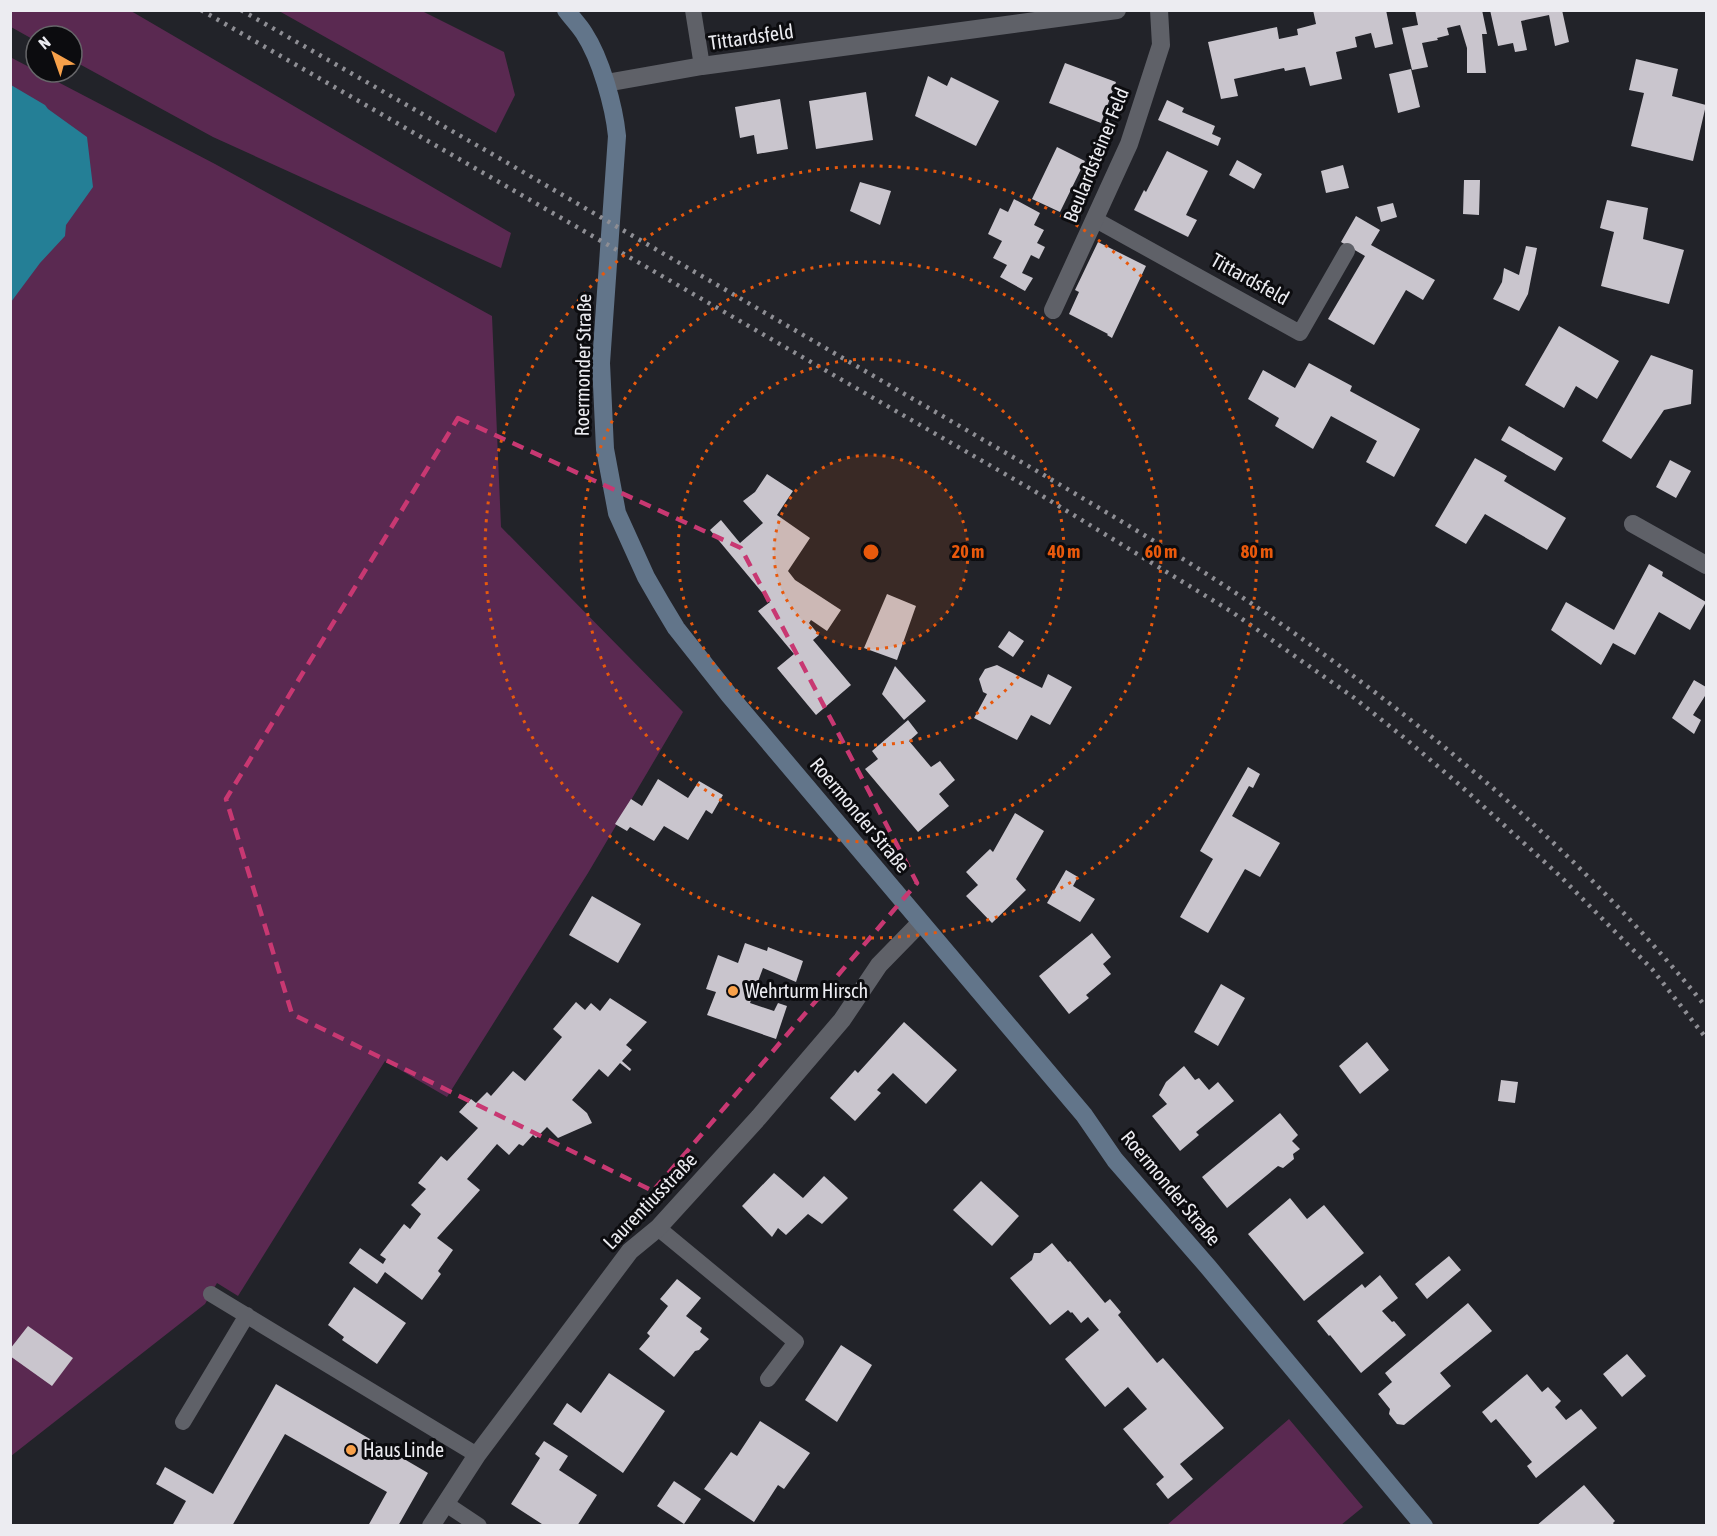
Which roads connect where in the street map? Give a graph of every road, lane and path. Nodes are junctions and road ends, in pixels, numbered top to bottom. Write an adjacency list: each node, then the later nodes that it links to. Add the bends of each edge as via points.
1 (566, 10): 6 (main road, Roermonder Straße, via 585,34)
2 (693, 10): 5 (lane)
3 (1117, 10): 5 (street, Tittardsfeld)
4 (1159, 10): 7 (street, Beulardsteiner Feld, via 1161,45 1129,144)
5 (702, 66): 6 (street, Tittardsfeld)
6 (606, 82): 12 (main road, Roermonder Straße, via 617,136 602,350 605,449 617,513 646,577 676,628)
7 (1096, 220): 8 (lane, Tittardsfeld, via 1300,333); 9 (street, Beulardsteiner Feld)
8 (1347, 251)
9 (1053, 310)
10 (1633, 524): 11 (street)
11 (1707, 565)
12 (920, 923): 13 (street, Laurentiusstraße, via 879,965 842,1020 759,1117); 22 (main road, Roermonder Straße)
13 (658, 1228): 16 (lane, via 796,1342); 18 (street, Laurentiusstraße, via 630,1251)
14 (211, 1294): 15 (lane)
15 (247, 1316): 17 (lane); 18 (lane)
16 (768, 1379)
17 (183, 1422)
18 (477, 1455): 19 (street, Laurentiusstraße)
19 (446, 1504): 20 (street, Laurentiusstraße); 21 (lane)
20 (431, 1526)
21 (479, 1526)
22 (1424, 1526)

